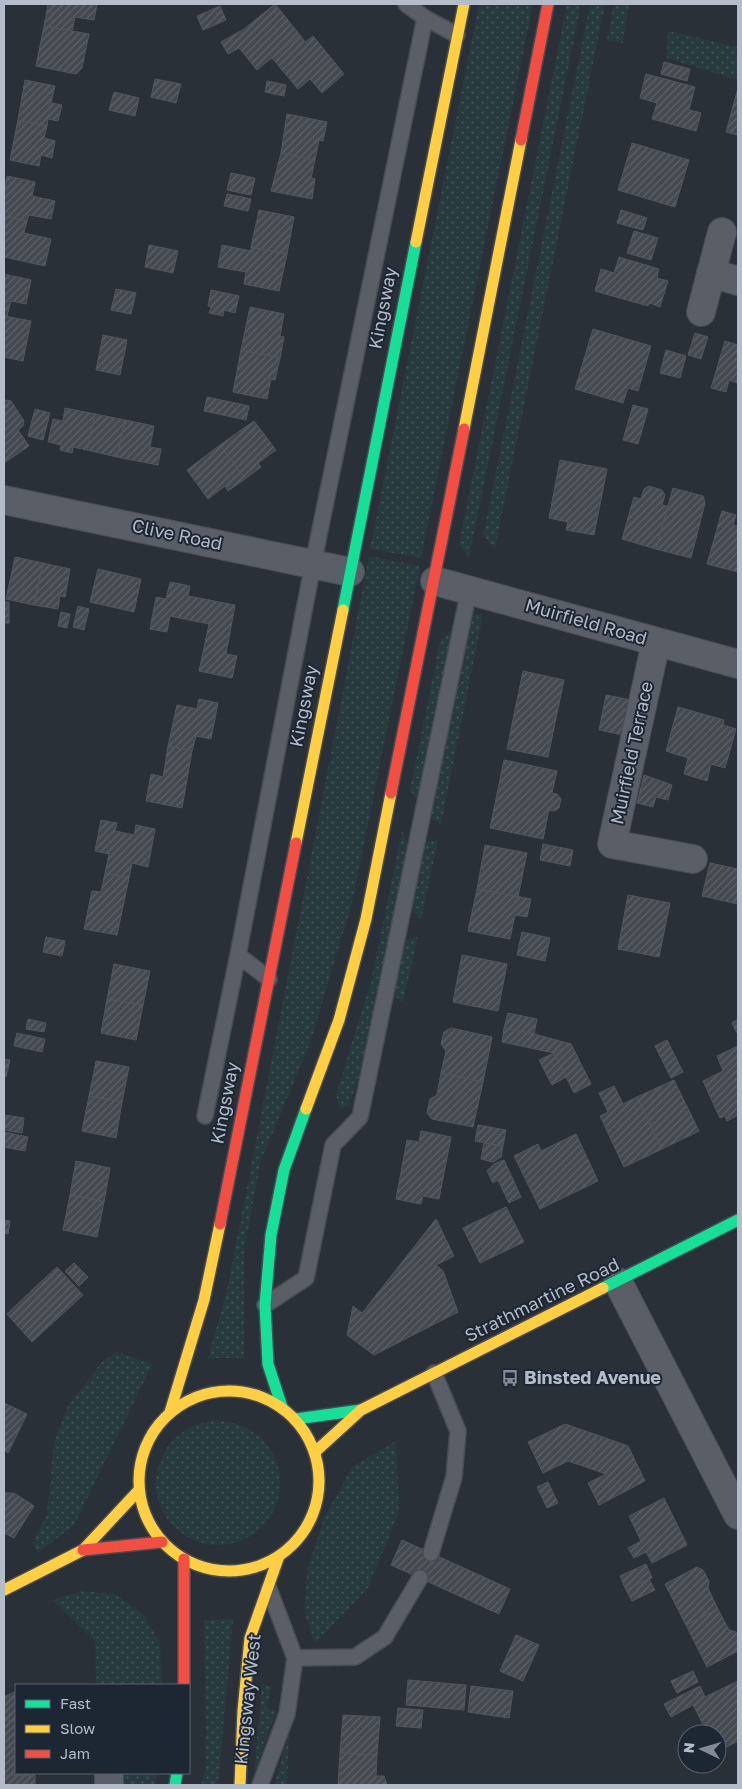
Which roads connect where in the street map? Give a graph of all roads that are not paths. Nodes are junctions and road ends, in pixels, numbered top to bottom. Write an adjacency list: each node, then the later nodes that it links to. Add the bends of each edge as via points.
1 (406, 4): 4 (lane)
2 (464, 4): 5 (main road, Kingsway)
3 (548, 4): 13 (main road)
4 (425, 18): 5 (lane); 11 (lane)
5 (457, 35): 12 (main road, Kingsway)
6 (722, 232): 7 (street)
7 (711, 274): 8 (street); 9 (street)
8 (738, 281)
9 (700, 312)
10 (4, 500): 11 (street, Clive Road)
11 (313, 564): 12 (street, Clive Road); 18 (lane)
12 (350, 572): 19 (main road, Kingsway)
13 (434, 581): 14 (street, Muirfield Road); 23 (main road, via 366,919 340,1020 284,1170 271,1235)
14 (469, 590): 15 (street, Muirfield Road); 23 (lane, via 360,1118 334,1145 306,1278)
15 (656, 642): 16 (street, Muirfield Road); 17 (street, Muirfield Terrace, via 612,844)
16 (738, 664)
17 (693, 860)
18 (238, 955): 19 (lane); 20 (lane)
19 (269, 979): 27 (main road, Kingsway, via 204,1300)
20 (205, 1116)
21 (738, 1220): 22 (main road, Strathmartine Road)
22 (618, 1282): 24 (main road, Strathmartine Road); 31 (street)
23 (265, 1305): 25 (main road, via 268,1364)
24 (434, 1373): 26 (main road, Strathmartine Road); 34 (lane, via 458,1432 454,1477)
25 (282, 1407): 27 (main road, via 255,1394 225,1390 196,1396); 28 (main road)
26 (360, 1410): 28 (main road, Strathmartine Road); 29 (main road, Strathmartine Road)
27 (170, 1412): 30 (main road, via 155,1428 145,1447 139,1468)
28 (296, 1420): 29 (main road)
29 (315, 1452): 35 (main road, via 318,1499 310,1521 297,1541)
30 (139, 1490): 32 (main road, via 147,1518); 33 (main road)
31 (738, 1515)
32 (162, 1542): 33 (main road); 36 (main road)
33 (83, 1550): 39 (main road)
34 (431, 1553)
35 (279, 1556): 36 (main road, via 257,1567 232,1571 207,1569); 38 (main road, Kingsway West)
36 (184, 1559): 41 (main road)
37 (420, 1578): 40 (lane, via 385,1638 355,1657)
38 (268, 1588): 40 (lane); 42 (main road, Kingsway West, via 250,1638)
39 (4, 1590)
40 (294, 1658): 43 (lane, via 287,1714)
41 (184, 1684)
42 (240, 1785)
43 (260, 1785)

